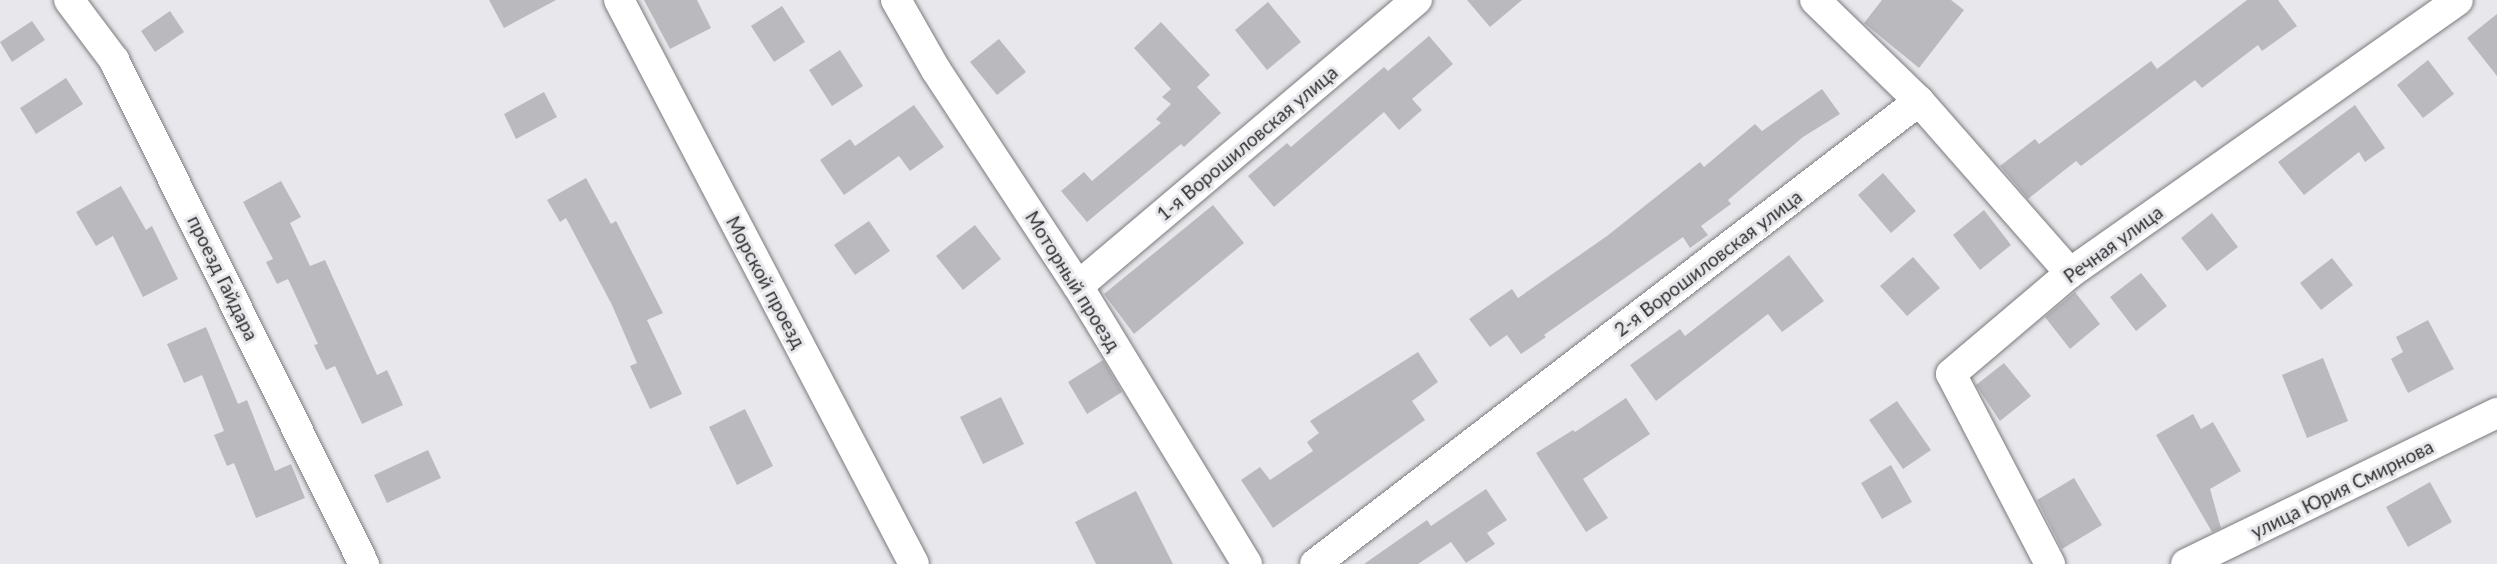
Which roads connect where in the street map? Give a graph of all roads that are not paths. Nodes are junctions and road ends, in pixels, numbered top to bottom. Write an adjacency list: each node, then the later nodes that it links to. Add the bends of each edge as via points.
1 (69, 0): 11 (street, проезд Гайдара, via 114,60)
2 (619, 0): 12 (street, Морской проезд)
3 (896, 0): 9 (street, Моторный проезд, via 936,71)
4 (1416, 0): 9 (street, 1-я Ворошиловская улица)
5 (1815, 0): 7 (street)
6 (2458, 0): 8 (street, Речная улица)
7 (1919, 101): 8 (street); 14 (street, 2-я Ворошиловская улица)
8 (2070, 273): 15 (street, Речная улица, via 1951,374)
9 (1078, 286): 13 (street, Моторный проезд)
10 (2497, 413): 16 (street, улица Юрия Смирнова)
11 (364, 564)
12 (914, 564)
13 (1247, 564)
14 (1315, 564)
15 (2050, 564)
16 (2186, 564)

